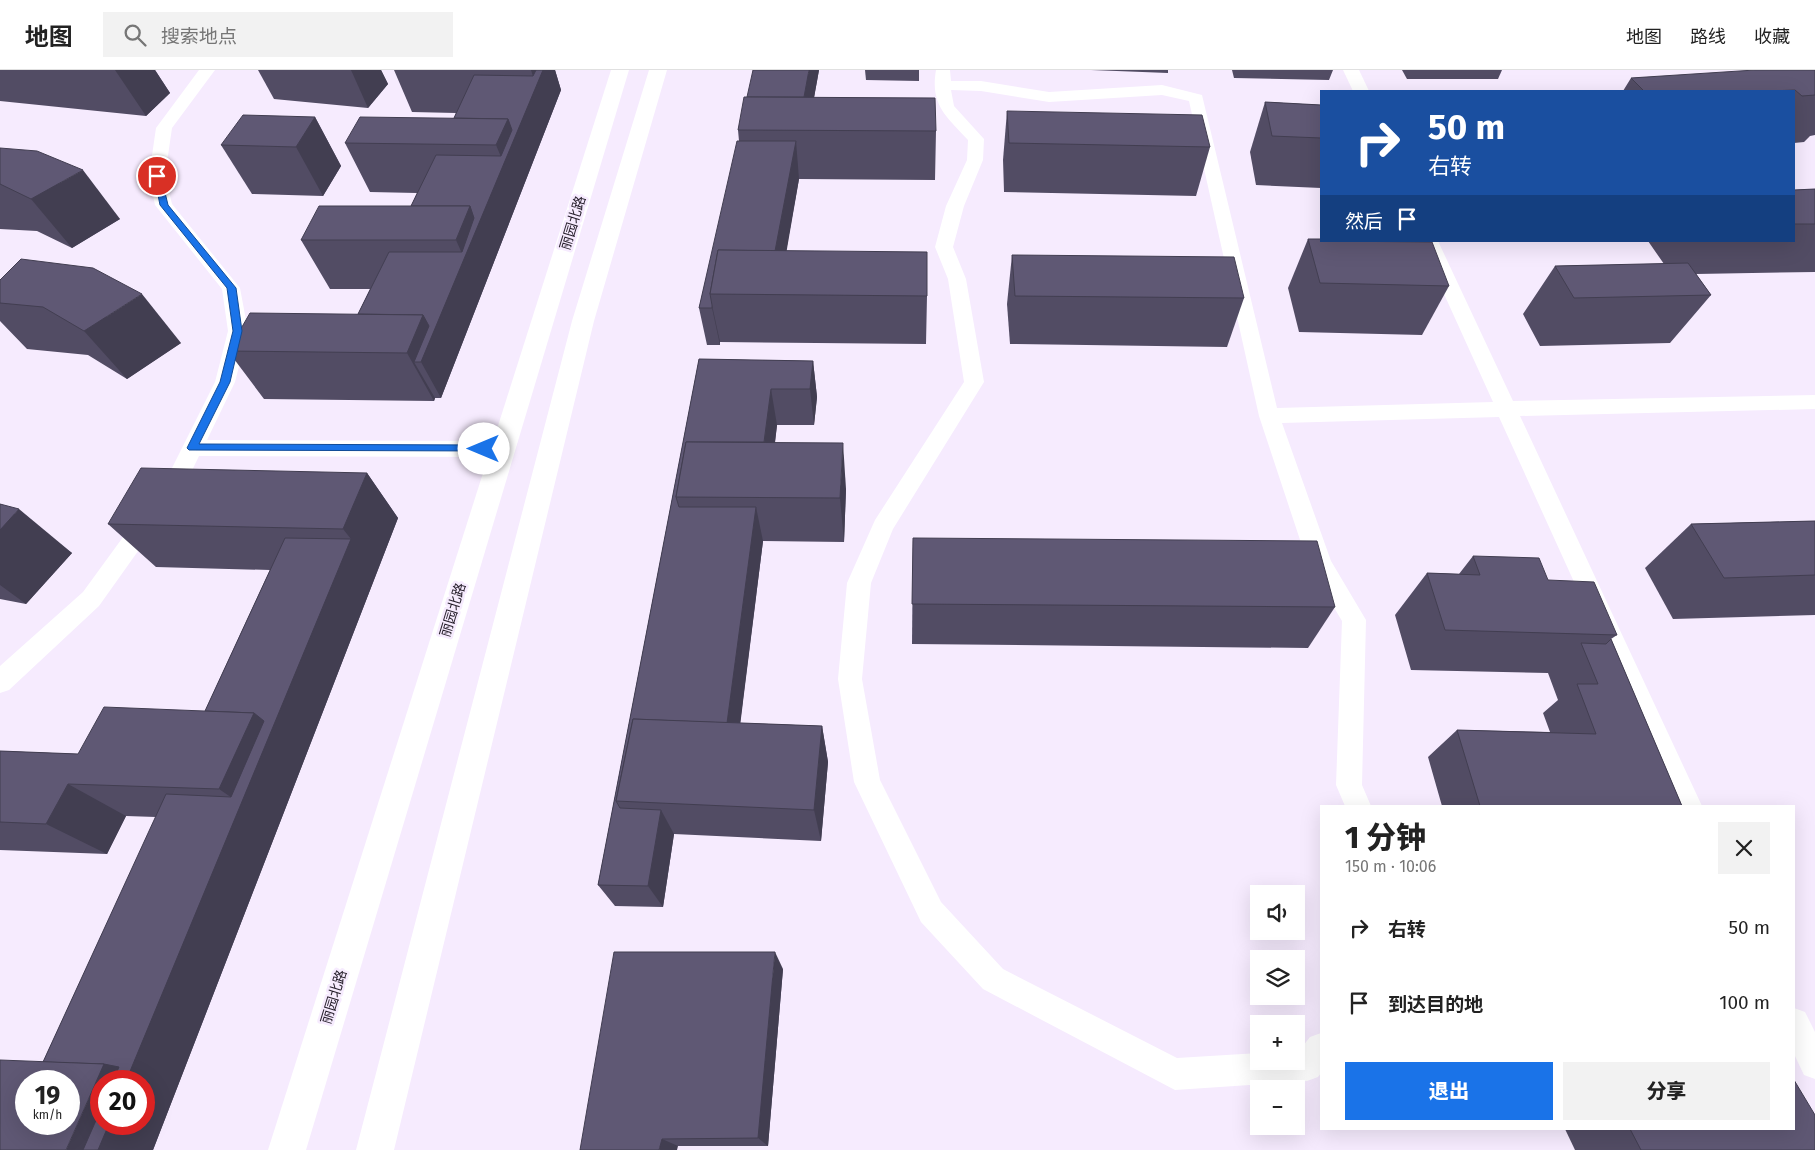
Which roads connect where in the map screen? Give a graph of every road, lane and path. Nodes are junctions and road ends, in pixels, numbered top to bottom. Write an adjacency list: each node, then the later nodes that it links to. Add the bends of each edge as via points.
1 (207, 70): 11 (lane, via 164,128 157,176 164,205 231,288 238,331 225,382)
2 (620, 70): 12 (street, 丽园北路)
3 (658, 70): 20 (street, via 584,321)
4 (1351, 70): 6 (lane)
5 (943, 78): 10 (lane, via 1049,97 1162,90 1196,98); 17 (lane, via 946,107 976,139 975,160 955,206 944,247 957,280 974,382 883,526 859,583 850,680 867,782 932,912 994,979 1175,1074 1307,1066)
6 (1361, 90)
7 (1430, 242): 9 (lane)
8 (1815, 402): 9 (lane)
9 (1506, 409): 10 (lane); 15 (lane)
10 (1268, 416): 14 (lane, via 1320,564 1354,620 1349,785)
11 (192, 448): 12 (lane); 13 (lane, via 177,479 91,599)
12 (503, 449): 19 (street, 丽园北路)
13 (0, 682)
14 (1358, 805)
15 (1689, 805)
16 (1795, 1025): 18 (lane)
17 (1320, 1049)
18 (1815, 1064)
19 (287, 1150)
20 (375, 1150)

